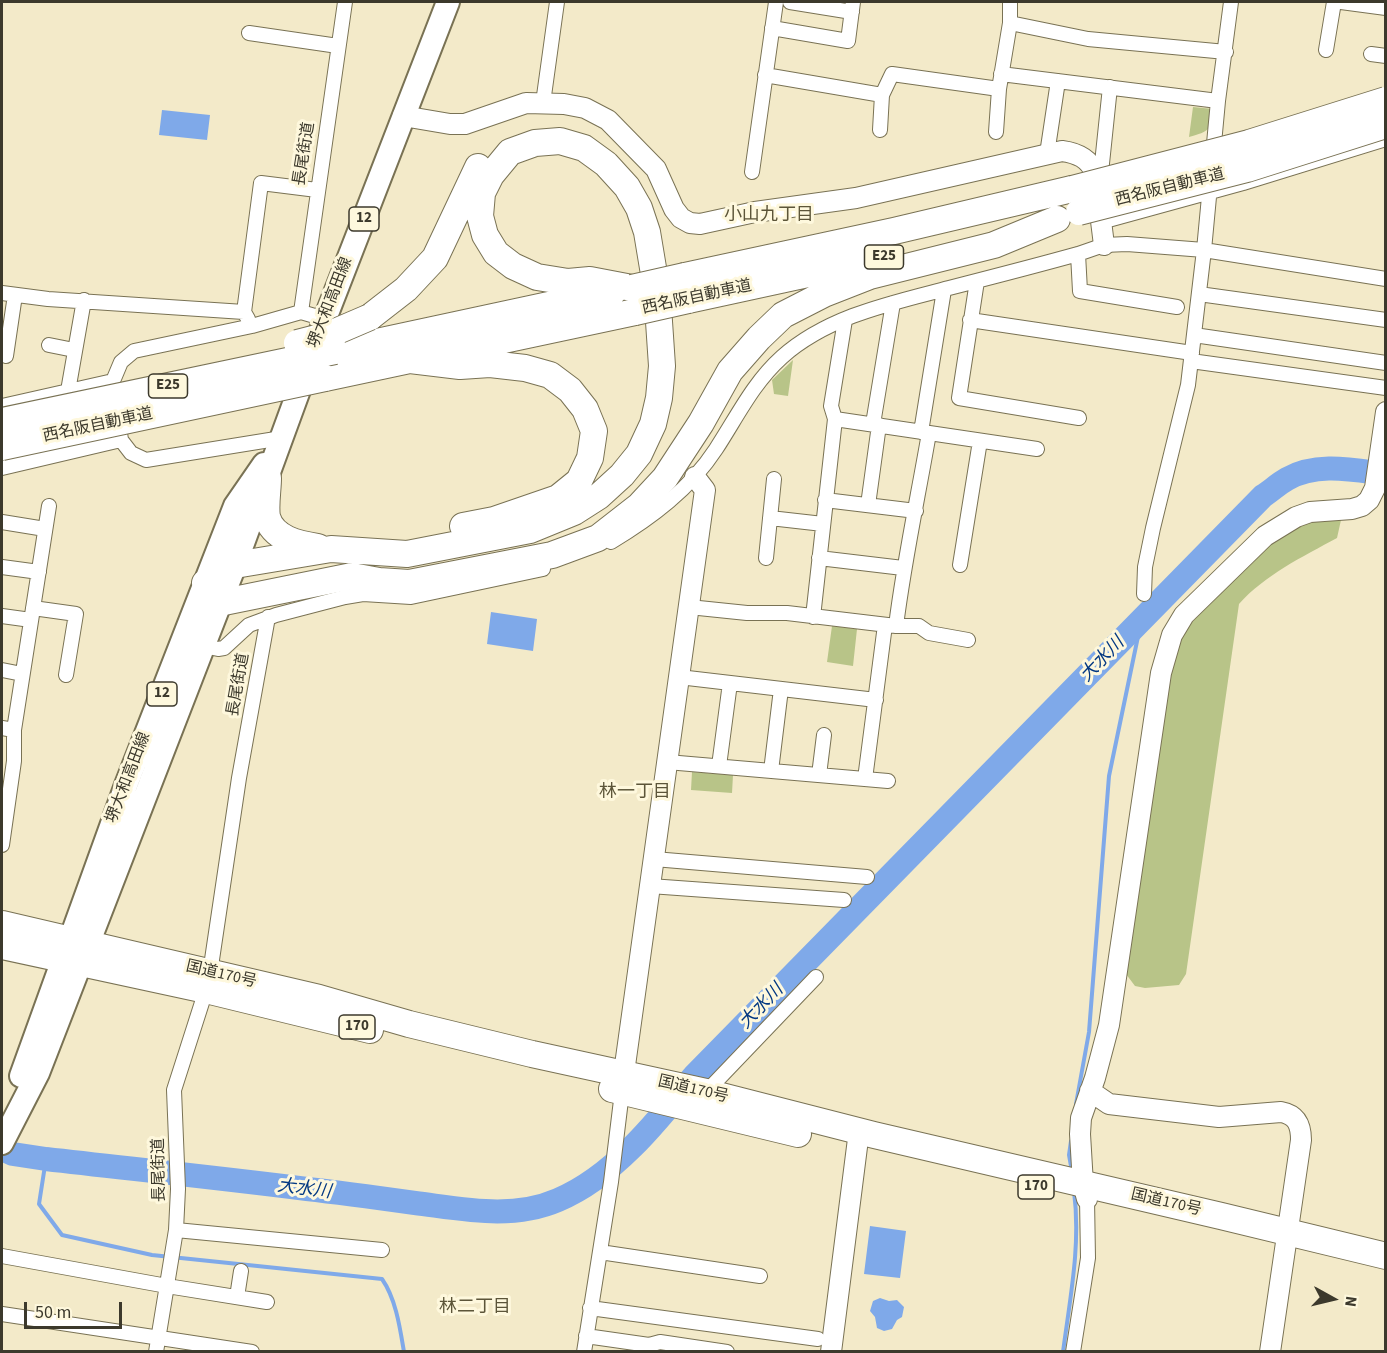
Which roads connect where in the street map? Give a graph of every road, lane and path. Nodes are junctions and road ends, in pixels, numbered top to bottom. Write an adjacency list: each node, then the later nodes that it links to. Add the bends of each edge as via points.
1 (345, 2): 15 (street, 長尾街道)
2 (448, 2): 30 (main road, 堺大和高田線 / 12)
3 (557, 2): 29 (street)
4 (776, 2): 13 (street)
5 (790, 2): 10 (street)
6 (1010, 2): 12 (street)
7 (1231, 2): 17 (street)
8 (1334, 2): 16 (street)
9 (1341, 2): 11 (street)
10 (853, 7): 13 (street, via 848,40)
11 (1386, 8)
12 (1010, 23): 17 (street, via 1088,39); 20 (street)
13 (772, 28): 21 (street)
14 (249, 33): 15 (street)
15 (338, 46): 39 (street, 長尾街道)
16 (1326, 50)
17 (1226, 52): 28 (street)
18 (1371, 54): 19 (street)
19 (1386, 56)
20 (1001, 74): 22 (street); 25 (street)
21 (765, 75): 26 (street); 37 (street)
22 (1058, 81): 23 (street); 36 (street)
23 (1110, 87): 28 (street); 38 (street)
24 (1386, 87): 35 (street)
25 (999, 88): 26 (street, via 892,74); 33 (street)
26 (882, 94): 32 (street)
27 (1386, 100): 41 (highway, 西名阪自動車道 / E25, bridge, via 1249,143)
28 (1218, 101): 35 (street)
29 (543, 103): 30 (street, via 526,103 465,124); 36 (street, via 585,108 608,120 656,169 674,209 690,223 856,198)
30 (403, 116): 57 (main road, 堺大和高田線 / 12)
31 (1386, 125): 41 (highway, 西名阪自動車道 / E25, bridge, via 1247,169)
32 (880, 130)
33 (996, 132)
34 (1386, 139): 40 (street)
35 (1214, 140): 38 (street); 40 (street)
36 (1047, 154): 38 (street, via 1072,153 1084,158)
37 (752, 172)
38 (1098, 173): 41 (street)
39 (317, 190): 55 (street, via 261,183); 56 (street, 長尾街道)
40 (1209, 193): 41 (street); 43 (street)
41 (1077, 211): 42 (street); 47 (highway, 西名阪自動車道 / E25); 47 (highway, 西名阪自動車道 / E25, via 894,231); 104 (highway, via 994,245 870,276 783,315 730,371 665,478 639,506 598,538 530,560 409,583)
42 (1104, 245): 43 (street); 44 (street)
43 (1204, 250): 45 (street); 50 (street)
44 (1078, 254): 46 (street); 54 (street, via 1080,291)
45 (1386, 279)
46 (977, 281): 48 (street); 59 (street)
47 (687, 288): 52 (highway, 西名阪自動車道 / E25, bridge)
48 (944, 290): 53 (street); 78 (street)
49 (8, 294): 51 (street); 65 (street)
50 (1199, 294): 60 (street); 62 (street)
51 (84, 300): 55 (street); 64 (street)
52 (633, 300): 67 (highway, 西名阪自動車道 / E25); 69 (highway, 西名阪自動車道 / E25, bridge); 96 (highway, via 590,280 568,282 537,277 496,253 480,216 482,193 510,152 535,143 560,141 584,148 606,164 639,208 657,292 662,366 653,424 639,454 599,496 574,512 530,530 407,554)
53 (893, 303): 58 (street); 77 (street)
54 (1177, 307)
55 (244, 312): 61 (street)
56 (301, 312): 57 (street); 61 (street)
57 (325, 319): 79 (main road, 堺大和高田線 / 12)
58 (844, 320): 73 (street, via 831,406); 85 (street, via 812,334 764,376)
59 (970, 320): 66 (street); 74 (street, via 959,398)
60 (1386, 320)
61 (252, 326): 69 (street, via 134,351 121,362)
62 (1194, 335): 66 (street); 68 (street)
63 (49, 345): 64 (street)
64 (74, 350): 71 (street)
65 (6, 356)
66 (1192, 357): 70 (street); 106 (street, via 1172,457 1152,528)
67 (410, 360): 82 (highway, 西名阪自動車道 / E25, bridge); 96 (highway, via 460,366 490,364 550,375 570,390 585,409 594,431 590,458 579,481 558,498 494,520)
68 (1386, 363)
69 (120, 388): 71 (street); 76 (highway, 西名阪自動車道 / E25, bridge); 80 (street); 104 (highway, bridge, via 328,335 370,317 406,289 435,258 474,172 489,152 505,140 537,129 559,129 581,134 604,147 643,189 655,222 668,292 672,376 668,411 658,440 626,488 576,527 509,550)
70 (1386, 388)
71 (68, 391): 72 (street)
72 (2, 406)
73 (835, 418): 77 (street); 88 (street)
74 (1079, 418)
75 (1385, 419): 141 (street, via 1376,483 1369,500 1352,510 1310,512 1264,536 1184,615 1172,635 1161,673 1109,1025)
76 (2, 421)
77 (876, 425): 78 (street); 89 (street)
78 (925, 432): 81 (street); 91 (street)
79 (282, 438): 80 (street, via 146,460 131,453); 86 (main road, 堺大和高田線 / 12); 105 (main road, 堺大和高田線 / 12, via 235,506)
80 (121, 440): 84 (street)
81 (980, 441): 83 (street); 99 (street)
82 (2, 447)
83 (1037, 449)
84 (2, 468)
85 (695, 477): 107 (street, via 705,490); 110 (street, via 633,529 564,564 411,597 345,597)
86 (268, 478): 96 (highway, via 267,517 275,531 297,544); 100 (main road, 堺大和高田線 / 12)
87 (774, 479): 92 (street)
88 (825, 500): 89 (street); 94 (street)
89 (868, 505): 91 (street)
90 (49, 506): 95 (street)
91 (916, 511): 102 (street)
92 (770, 518): 94 (street); 97 (street)
93 (2, 522): 95 (street)
94 (823, 524): 98 (street)
95 (45, 529): 103 (street)
96 (331, 549): 100 (highway)
97 (765, 558)
98 (819, 558): 102 (street); 111 (street)
99 (960, 564)
100 (235, 565): 105 (highway)
101 (2, 567): 103 (street)
102 (903, 568): 112 (street)
103 (39, 572): 108 (street)
104 (380, 581): 105 (highway, via 352,576)
105 (212, 593): 114 (main road, 堺大和高田線 / 12); 137 (main road, 堺大和高田線 / 12, via 126,785)
106 (1144, 594)
107 (688, 607): 111 (street); 118 (street)
108 (32, 614): 109 (street); 116 (street); 117 (street, via 76,614)
109 (2, 616)
110 (268, 617): 114 (street, via 249,625 224,648); 139 (street, 長尾街道)
111 (813, 617): 112 (street)
112 (891, 626): 113 (street, via 919,626 929,633); 121 (street)
113 (968, 640)
114 (203, 646): 137 (main road, 堺大和高田線 / 12)
115 (2, 670): 116 (street)
116 (22, 674): 122 (street)
117 (66, 675)
118 (679, 676): 119 (street); 124 (street)
119 (730, 683): 120 (street); 125 (street)
120 (781, 689): 121 (street); 126 (street)
121 (876, 700): 128 (street)
122 (8, 729): 130 (street, via 14,762)
123 (824, 735): 127 (street)
124 (667, 762): 125 (street); 131 (street)
125 (719, 766): 126 (street)
126 (771, 771): 127 (street)
127 (819, 775): 128 (street)
128 (865, 779): 129 (street)
129 (888, 781)
130 (2, 845)
131 (654, 860): 132 (street); 133 (street)
132 (867, 877)
133 (650, 886): 134 (street); 140 (street)
134 (844, 900)
135 (2, 924): 137 (highway, 国道170号 / 170)
136 (2, 946): 137 (highway, 国道170号 / 170)
137 (75, 952): 139 (highway, 国道170号 / 170); 143 (main road, 堺大和高田線 / 12, via 38,1073)
138 (816, 977): 142 (street)
139 (208, 982): 140 (highway, 国道170号 / 170); 146 (street, 長尾街道, via 174,1090)
140 (623, 1083): 142 (highway, 国道170号 / 170); 149 (street)
141 (1090, 1091): 145 (street, via 1080,1134); 147 (street, via 1109,1104 1219,1117 1281,1112 1296,1119 1301,1127 1301,1140)
142 (696, 1100): 144 (highway, 国道170号 / 170)
143 (3, 1135)
144 (858, 1139): 145 (highway, 国道170号 / 170); 162 (street)
145 (1085, 1192): 147 (highway, 国道170号 / 170); 167 (street, via 1088,1258)
146 (176, 1230): 148 (street); 155 (street, 長尾街道)
147 (1287, 1241): 151 (highway, 国道170号 / 170); 153 (highway, 国道170号 / 170); 168 (street)
148 (382, 1251)
149 (600, 1252): 154 (street); 158 (street)
150 (2, 1256): 155 (street)
151 (1386, 1256)
152 (241, 1271): 156 (street)
153 (1386, 1272)
154 (760, 1276)
155 (167, 1286): 156 (street); 161 (street, 長尾街道)
156 (237, 1297): 157 (street)
157 (267, 1302)
158 (590, 1308): 160 (street); 162 (street)
159 (2, 1314): 161 (street)
160 (586, 1336): 165 (street); 166 (street)
161 (158, 1337): 163 (street, 長尾街道); 164 (street)
162 (824, 1345)
163 (156, 1352)
164 (252, 1352)
165 (584, 1352)
166 (727, 1352)
167 (1073, 1352)
168 (1270, 1352)

